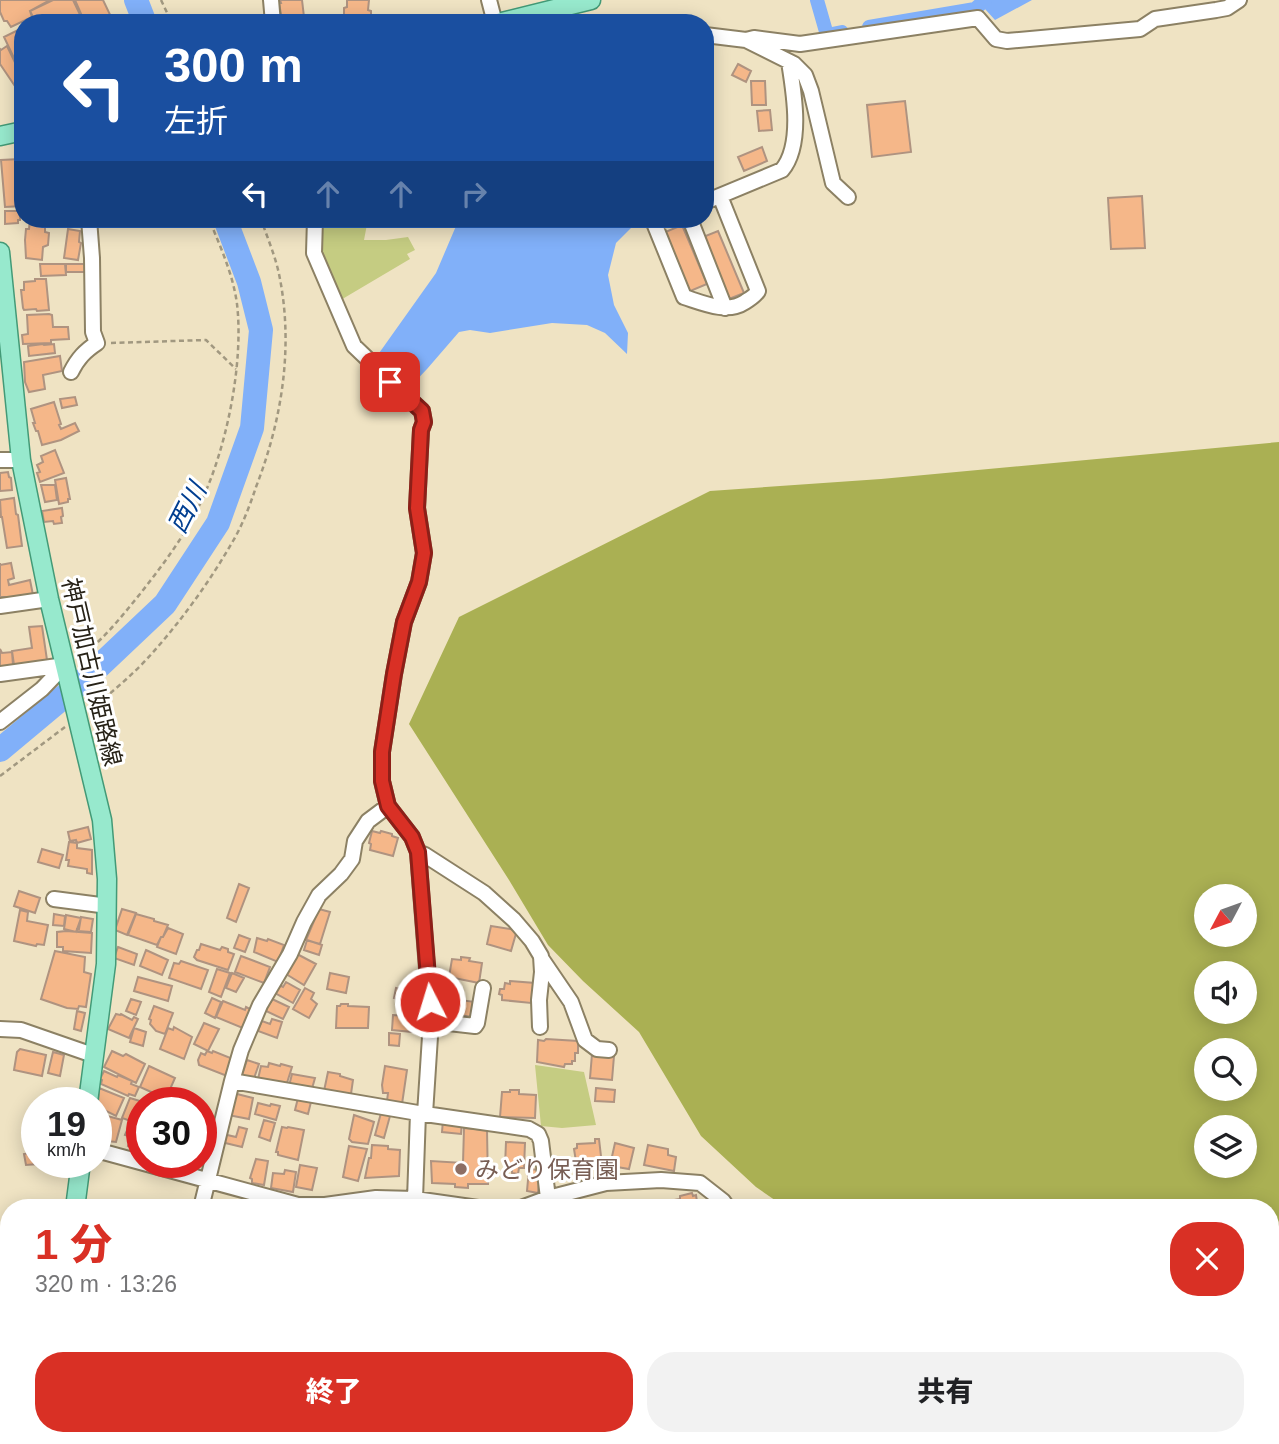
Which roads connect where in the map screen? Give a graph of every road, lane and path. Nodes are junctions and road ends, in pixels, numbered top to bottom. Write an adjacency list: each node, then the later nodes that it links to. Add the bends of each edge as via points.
1 (591, 0): 3 (main road)
2 (1239, 0): 5 (street, via 1227,8 1155,19 1140,29 1007,41 996,39 978,18 800,44)
3 (534, 14)
4 (714, 36): 5 (street)
5 (746, 40): 6 (street)
6 (789, 62): 7 (street, via 795,117 788,163 782,170); 8 (street, via 804,75 811,91 833,183)
7 (720, 196): 9 (street); 18 (street, via 758,291 738,306)
8 (848, 197)
9 (714, 198)
10 (90, 228): 19 (street)
11 (213, 228): 20 (path, via 237,303)
12 (264, 228): 28 (path, via 280,278 285,367 263,469 234,540 195,600 145,660)
13 (315, 228): 31 (street, via 314,253 354,346 422,411 424,422 417,508 424,553 404,622 382,752)
14 (656, 228): 18 (street, via 684,297)
15 (694, 228): 18 (street)
16 (0, 252): 17 (main road, 神戸加古川姫路線)
17 (2, 304): 23 (main road, 神戸加古川姫路線)
18 (725, 307)
19 (97, 343): 20 (path, via 206,340); 21 (street, via 84,352)
20 (236, 369): 26 (path, via 217,460 198,508 125,613)
21 (71, 372)
22 (0, 460): 23 (street)
23 (21, 460): 24 (main road, 神戸加古川姫路線)
24 (49, 599): 25 (street); 26 (main road, 神戸加古川姫路線)
25 (0, 606)
26 (66, 669): 27 (street); 28 (main road, 神戸加古川姫路線); 29 (street)
27 (0, 674)
28 (77, 718): 30 (path); 34 (main road, 神戸加古川姫路線, via 102,820)
29 (0, 722)
30 (0, 776)
31 (388, 806): 32 (street); 42 (street, via 368,821 355,841 352,859 319,895 260,1004)
32 (418, 852): 35 (street, via 485,893 514,920); 37 (street)
33 (54, 899): 34 (street)
34 (107, 906): 41 (main road, 神戸加古川姫路線, via 106,964)
35 (541, 956): 38 (street); 40 (street, via 571,1002 586,1040 597,1049)
36 (483, 988): 37 (street, via 475,1026)
37 (431, 1021): 44 (street)
38 (540, 1027)
39 (0, 1029): 41 (street, via 21,1030)
40 (609, 1050)
41 (93, 1055): 43 (main road, 神戸加古川姫路線)
42 (232, 1081): 44 (street); 47 (street)
43 (90, 1087)
44 (421, 1114): 48 (street, via 538,1134); 52 (street)
45 (112, 1154): 47 (street)
46 (78, 1178): 49 (main road)
47 (207, 1181): 50 (street); 51 (street)
48 (548, 1198): 53 (street, via 606,1183 661,1180 701,1183)
49 (76, 1199)
50 (203, 1199)
51 (273, 1199)
52 (415, 1199)
53 (721, 1199)

